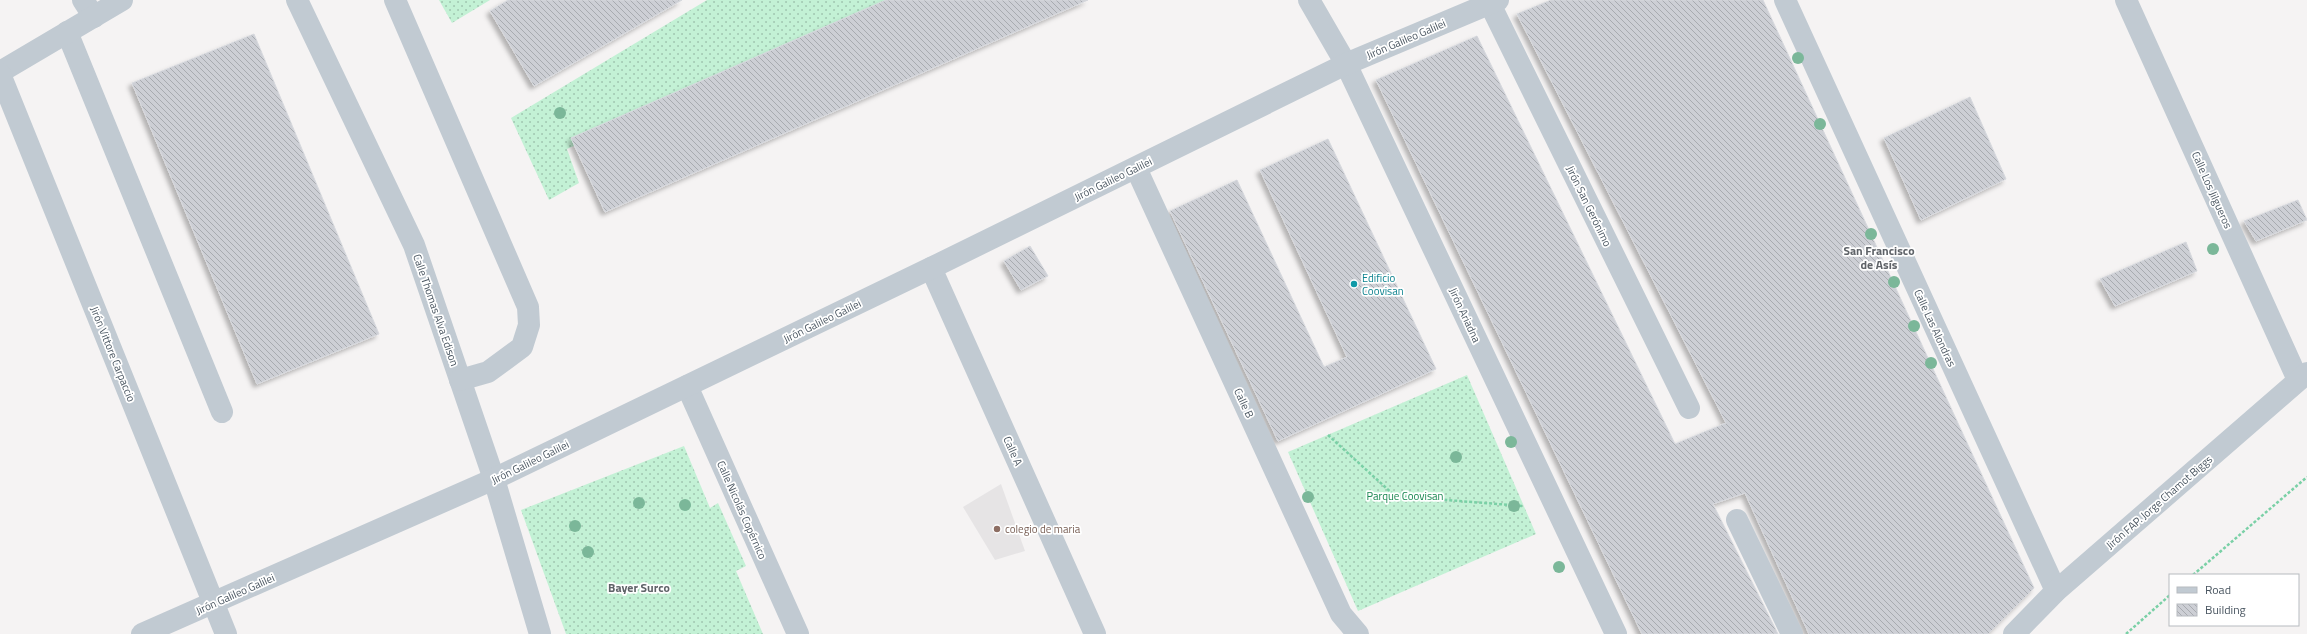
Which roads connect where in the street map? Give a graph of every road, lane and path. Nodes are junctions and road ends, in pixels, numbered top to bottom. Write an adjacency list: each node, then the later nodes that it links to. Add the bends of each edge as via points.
1 (122, 0): 8 (street)
2 (297, 0): 15 (street, Calle Thomas Alva Edison, via 414,245)
3 (395, 0): 15 (street, via 528,308 529,325 522,347 488,372)
4 (1309, 0): 10 (street, Jirón Ariadna)
5 (1785, 0): 25 (street, Calle Las Alondras)
6 (2126, 0): 14 (street, Calle Los Jilgueros)
7 (1494, 2): 10 (street, Jirón Galileo Galilei); 17 (street, Jirón San Gerónimo)
8 (88, 8): 9 (street)
9 (67, 32): 11 (street); 18 (street)
10 (1346, 64): 12 (street, Jirón Galileo Galilei); 22 (street, Jirón Ariadna)
11 (0, 73): 27 (street, Jirón Vittore Carpaccio)
12 (1136, 168): 13 (street, Jirón Galileo Galilei); 33 (street, Calle B, via 1342,614)
13 (931, 268): 16 (street, Jirón Galileo Galilei); 32 (street, Calle A)
14 (2302, 377): 25 (street, Jirón FAP. Jorge Chamot Biggs)
15 (460, 380): 21 (street, Calle Thomas Alva Edison)
16 (687, 386): 21 (street, Jirón Galileo Galilei); 31 (street, Calle Nicolás Copérnico)
17 (1689, 408)
18 (222, 412)
19 (1328, 435): 22 (path, via 1395,496)
20 (2307, 477): 24 (path)
21 (494, 479): 27 (street, Jirón Galileo Galilei); 30 (street, Calle Thomas Alva Edison)
22 (1557, 509): 34 (street, Jirón Ariadna)
23 (1737, 520): 35 (street)
24 (2194, 574)
25 (2056, 591): 36 (street, Jirón FAP. Jorge Chamot Biggs)
26 (2169, 596): 37 (path)
27 (214, 604): 28 (street, Jirón Galileo Galilei); 29 (street, Jirón Vittore Carpaccio)
28 (142, 634)
29 (226, 634)
30 (540, 634)
31 (798, 634)
32 (1095, 634)
33 (1358, 634)
34 (1616, 634)
35 (1792, 634)
36 (2014, 634)
37 (2126, 634)

